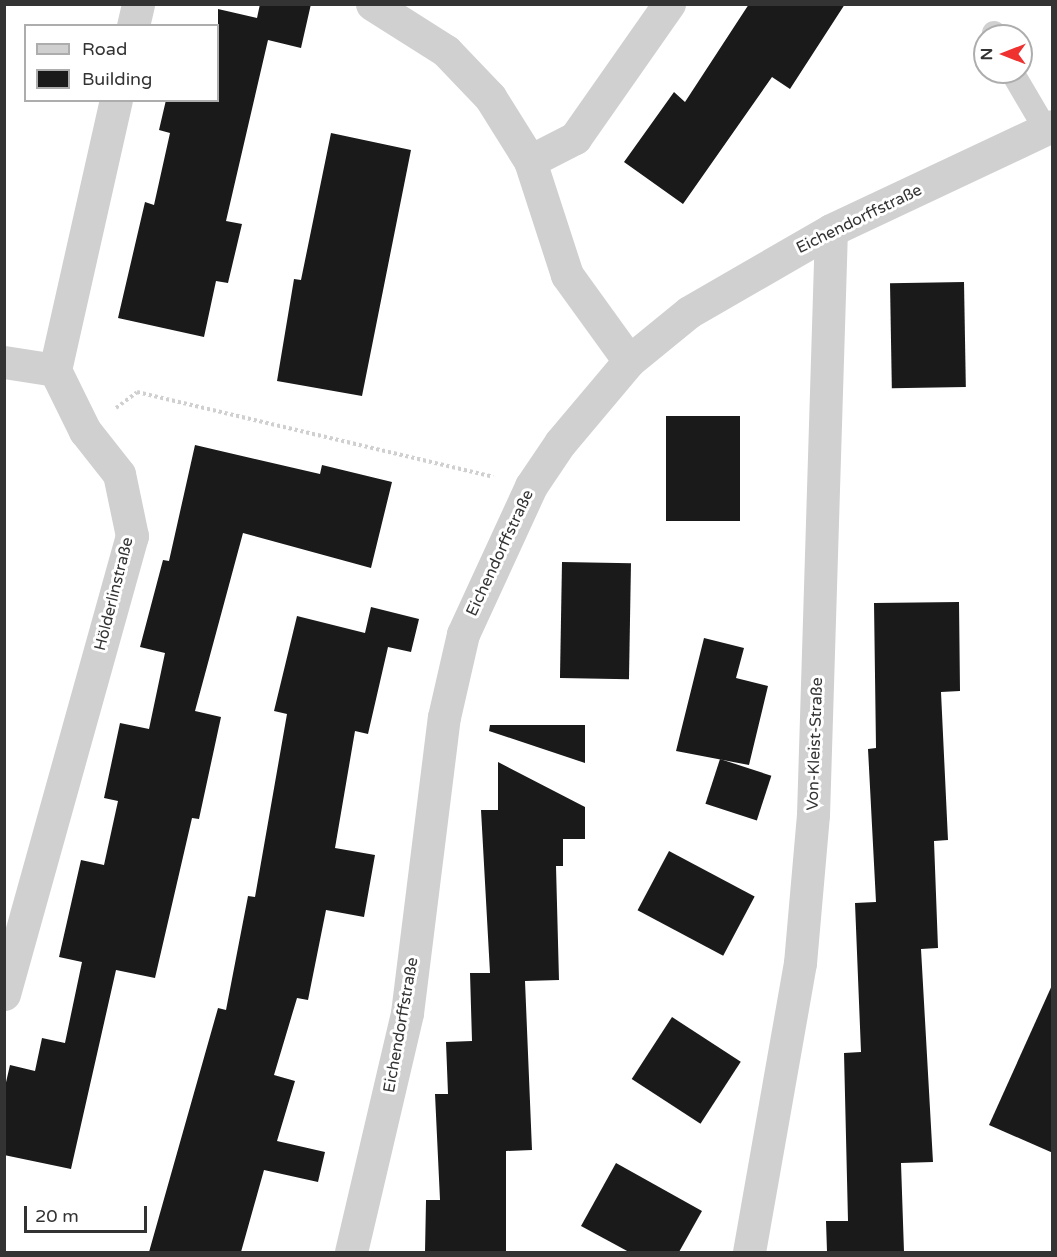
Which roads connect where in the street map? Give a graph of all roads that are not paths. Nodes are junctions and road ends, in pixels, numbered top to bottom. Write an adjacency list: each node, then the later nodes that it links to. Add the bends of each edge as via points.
1 (138, 4): 4 (street)
2 (372, 4): 8 (street, via 446,51 489,97)
3 (669, 4): 8 (street, via 575,138)
4 (134, 24)
5 (1020, 84): 7 (lane)
6 (116, 102): 12 (street)
7 (1049, 128): 9 (street, Eichendorffstraße)
8 (530, 161): 10 (street, via 567,275)
9 (831, 230): 10 (street, Eichendorffstraße, via 689,312); 15 (street, Von-Kleist-Straße, via 813,815 800,963)
10 (629, 361): 14 (street, Eichendorffstraße, via 560,443 531,486 463,634 444,717 407,1013)
11 (4, 362): 12 (street)
12 (55, 370): 13 (street, Hölderlinstraße, via 85,430 119,474 132,536)
13 (4, 994)
14 (351, 1252)
15 (749, 1252)

